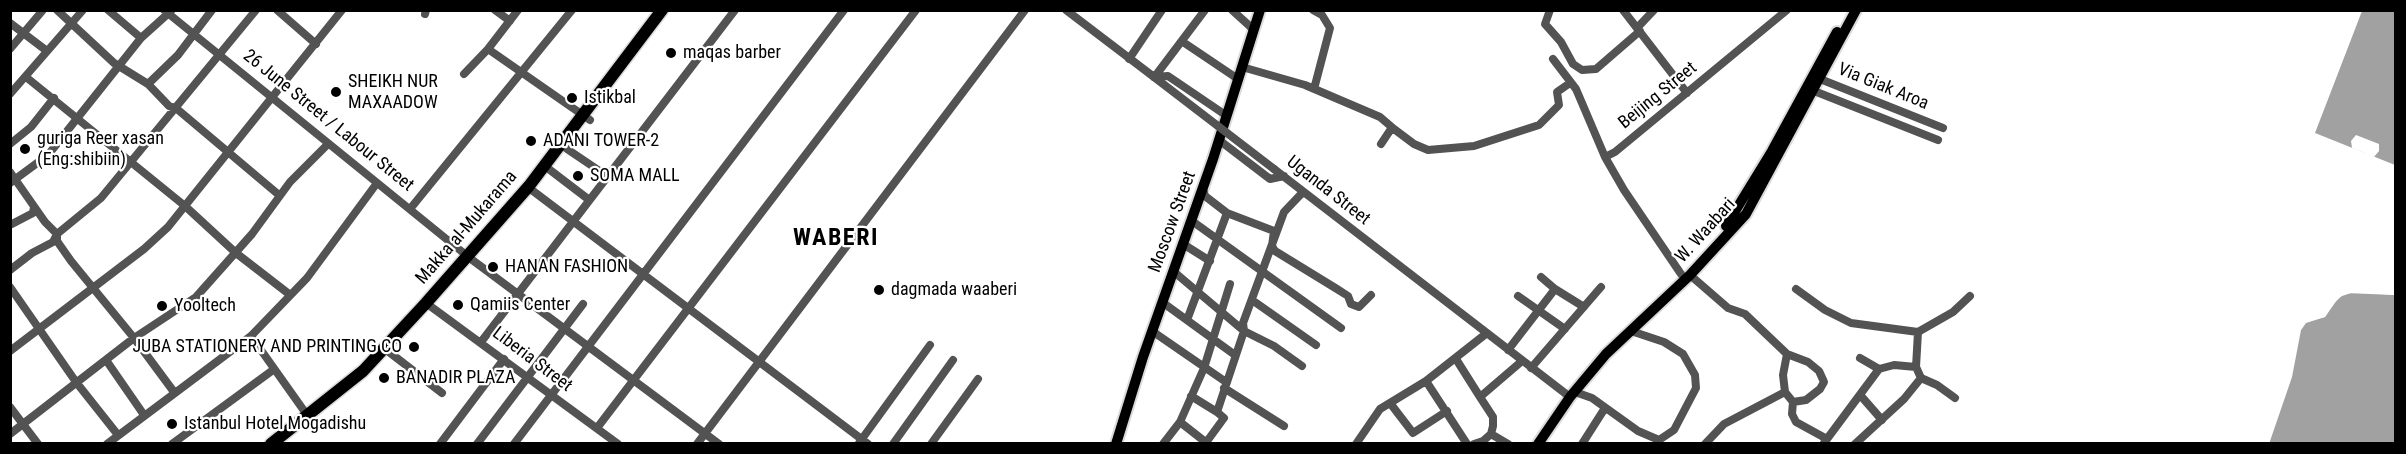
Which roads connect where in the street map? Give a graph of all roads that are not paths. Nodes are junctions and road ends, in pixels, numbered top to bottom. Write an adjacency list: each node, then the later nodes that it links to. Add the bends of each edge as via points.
1 (43, 10): 36 (street)
2 (57, 10): 32 (street)
3 (82, 10): 32 (street)
4 (108, 10): 38 (street)
5 (212, 10): 37 (street)
6 (256, 10): 45 (street)
7 (277, 10): 41 (street)
8 (342, 10): 41 (street)
9 (495, 10): 31 (street)
10 (518, 10): 31 (street)
11 (572, 10): 51 (street)
12 (662, 10): 39 (highway, Makka al-Mukarama)
13 (672, 10): 39 (highway, Makka al-Mukarama)
14 (735, 10): 80 (street)
15 (844, 10): 106 (street)
16 (916, 10): 126 (street)
17 (1025, 10): 157 (street)
18 (1066, 10): 46 (street, Uganda Street)
19 (1162, 10): 46 (street)
20 (1205, 10): 40 (street)
21 (1232, 10): 35 (street)
22 (1260, 10): 35 (main road, Moscow Street)
23 (1313, 10): 58 (street, via 1322,15 1330,28)
24 (1550, 10): 34 (street, via 1545,24 1573,64 1582,70 1596,69)
25 (1623, 10): 34 (street)
26 (1654, 10): 34 (street)
27 (1787, 10): 60 (street, Beijing Street)
28 (1849, 10): 54 (main road, W. Waabari)
29 (1856, 10): 54 (main road, W. Waabari)
30 (168, 12): 37 (street, 26 June Street / Labour Street); 38 (street)
31 (510, 21): 43 (street)
32 (72, 22): 44 (street); 48 (street)
33 (10, 23): 36 (street)
34 (1639, 29): 60 (street)
35 (1254, 30): 49 (main road, Moscow Street)
36 (25, 33): 42 (street); 44 (street)
37 (193, 35): 45 (street, 26 June Street / Labour Street); 56 (street)
38 (141, 38): 48 (street)
39 (647, 38): 67 (highway, Makka al-Mukarama)
40 (1183, 42): 53 (street); 55 (street)
41 (316, 44): 62 (street)
42 (10, 49)
43 (488, 49): 50 (street); 51 (street)
44 (46, 51): 52 (street)
45 (221, 56): 62 (street, 26 June Street / Labour Street); 64 (street)
46 (1129, 58): 53 (street, Uganda Street)
47 (1553, 59): 57 (street, Beijing Street)
48 (120, 66): 56 (street); 66 (street)
49 (1242, 67): 55 (main road, Moscow Street); 58 (street)
50 (464, 74)
51 (522, 74): 67 (street); 91 (street)
52 (26, 76): 61 (street); 63 (street)
53 (1154, 77): 65 (street, via 1168,76); 81 (street, Uganda Street, bridge)
54 (1816, 77): 59 (main road, W. Waabari); 68 (street, Via Giak Aroa)
55 (1238, 79): 65 (main road, Moscow Street)
56 (148, 84): 64 (street)
57 (1573, 86): 69 (street, via 1557,92 1559,105 1539,125 1474,146 1428,150); 77 (street, Beijing Street)
58 (1314, 89): 69 (street, via 1380,117)
59 (1810, 89): 71 (street, Via Giak Aroa); 107 (main road, W. Waabari, via 1746,214)
60 (1687, 93): 77 (street, Beijing Street)
61 (10, 94)
62 (271, 97): 74 (street, 26 June Street / Labour Street); 76 (street)
63 (54, 98): 66 (street); 72 (street, via 22,136)
64 (177, 109): 76 (street); 78 (street)
65 (1227, 116): 70 (main road, Moscow Street)
66 (78, 118): 78 (street); 82 (street, via 48,155)
67 (587, 118): 75 (highway, Makka al-Mukarama); 101 (highway, Makka al-Mukarama)
68 (1943, 128)
69 (1395, 129): 73 (street)
70 (1219, 140): 81 (street, via 1270,178); 84 (main road, Moscow Street)
71 (1938, 140)
72 (10, 144)
73 (1381, 144)
74 (327, 145): 83 (street, 26 June Street / Labour Street); 87 (street)
75 (567, 148): 79 (highway, Makka al-Mukarama); 80 (street)
76 (226, 152): 87 (street); 89 (street)
77 (1605, 157): 107 (street)
78 (131, 163): 89 (street); 96 (street, via 101,198)
79 (550, 170): 85 (highway, Makka al-Mukarama); 88 (street)
80 (607, 176): 88 (street)
81 (1284, 176): 86 (street, Uganda Street)
82 (13, 178): 90 (street)
83 (377, 183): 91 (street, 26 June Street / Labour Street); 116 (street, via 307,278)
84 (1203, 189): 92 (street, via 1205,196); 94 (main road, Moscow Street)
85 (533, 191): 93 (street); 101 (highway, Makka al-Mukarama)
86 (1303, 192): 99 (street, via 1284,212); 137 (street, Uganda Street)
87 (279, 195): 100 (street)
88 (588, 200): 93 (street)
89 (184, 206): 100 (street); 112 (street, via 144,249)
90 (34, 207): 95 (street, via 33,213); 96 (street)
91 (410, 209): 101 (street, 26 June Street / Labour Street)
92 (1227, 213): 97 (street); 99 (street, via 1274,231)
93 (572, 221): 106 (street); 117 (street)
94 (1192, 221): 97 (street); 98 (main road, Moscow Street)
95 (10, 225)
96 (57, 234): 103 (street, via 53,242); 112 (street, via 57,241)
97 (1218, 238): 102 (street); 105 (street)
98 (1183, 244): 102 (street); 104 (main road, Moscow Street)
99 (1272, 246): 105 (street); 118 (street, via 1337,288 1351,304 1359,307)
100 (236, 253): 116 (street); 141 (street, via 196,297)
101 (469, 257): 117 (street, 26 June Street / Labour Street); 124 (highway, Makka al-Mukarama)
102 (1210, 261): 115 (street)
103 (10, 270)
104 (1173, 271): 115 (street); 122 (main road, Moscow Street)
105 (1263, 273): 121 (street); 130 (street)
106 (643, 274): 126 (street); 145 (street)
107 (1685, 274): 136 (main road, W. Waabari); 149 (street, via 1728,308 1745,314); 175 (main road, W. Waabari, via 1606,348)
108 (1541, 277): 113 (street)
109 (1230, 284): 127 (street)
110 (10, 287): 133 (street)
111 (1601, 287): 125 (street)
112 (92, 289): 133 (street); 141 (street)
113 (1556, 289): 125 (street); 128 (street)
114 (1796, 289): 138 (street, via 1851,323)
115 (1199, 293): 127 (street); 129 (street)
116 (289, 294): 139 (street)
117 (518, 294): 131 (street, 26 June Street / Labour Street); 142 (street)
118 (1371, 296)
119 (1518, 296): 128 (street)
120 (1970, 296): 138 (street, via 1953,312)
121 (1252, 300): 135 (street); 144 (street)
122 (1162, 302): 129 (street); 134 (main road, Moscow Street)
123 (583, 304): 131 (street)
124 (428, 305): 142 (street, Liberia Street); 148 (highway, Makka al-Mukarama); 187 (highway, Makka al-Mukarama)
125 (1584, 307): 132 (street)
126 (688, 308): 157 (street); 167 (street)
127 (1221, 309): 135 (street); 140 (street)
128 (1538, 310): 132 (street); 146 (street)
129 (1187, 320): 140 (street)
130 (1341, 328)
131 (565, 329): 145 (street, 26 June Street / Labour Street); 164 (street)
132 (1565, 329): 161 (street)
133 (40, 331): 147 (street); 169 (street)
134 (1152, 331): 160 (street); 214 (main road, Moscow Street)
135 (1244, 331): 150 (street); 158 (street)
136 (1631, 331): 175 (main road, W. Waabari); 199 (street, via 1664,342 1683,354 1695,375 1696,388 1687,408 1674,430)
137 (1487, 333): 146 (street, Uganda Street); 153 (street)
138 (1918, 333): 159 (street)
139 (251, 336): 163 (street); 171 (street)
140 (1212, 337): 150 (street); 160 (street)
141 (134, 338): 154 (street); 171 (street)
142 (481, 342): 152 (street, Liberia Street)
143 (930, 345): 198 (street)
144 (1316, 345)
145 (588, 346): 167 (street, 26 June Street / Labour Street); 174 (street)
146 (1508, 350): 156 (street, Uganda Street)
147 (10, 351)
148 (389, 352): 173 (street); 187 (highway, Makka al-Mukarama, via 348,395)
149 (1787, 354): 172 (street); 180 (street, via 1808,362 1824,382 1806,400)
150 (1235, 355): 170 (street)
151 (1860, 358): 162 (street)
152 (504, 359): 164 (street, Liberia Street); 206 (street)
153 (1456, 359): 168 (street); 178 (street)
154 (106, 360): 169 (street); 186 (street)
155 (953, 360): 212 (street)
156 (1522, 361): 161 (street, Uganda Street); 178 (street)
157 (759, 362): 193 (street); 198 (street)
158 (1302, 366)
159 (1916, 367): 162 (street, via 1894,365); 165 (street)
160 (1204, 368): 170 (street); 176 (street)
161 (1531, 369): 175 (street, Uganda Street)
162 (1879, 369): 177 (street)
163 (273, 370): 187 (street); 203 (street)
164 (528, 377): 174 (street, Liberia Street); 207 (street)
165 (1920, 378): 179 (street); 188 (street)
166 (978, 379): 213 (street)
167 (633, 380): 192 (street); 193 (street, 26 June Street / Labour Street)
168 (1426, 381): 181 (street); 184 (street)
169 (76, 382): 190 (street); 196 (street)
170 (1225, 385): 185 (street); 191 (street)
171 (174, 392): 186 (street)
172 (1785, 392): 180 (street); 223 (street, via 1724,424)
173 (442, 393)
174 (552, 394): 192 (street, Liberia Street); 208 (street)
175 (1570, 395): 183 (street, Uganda Street, via 1592,398); 220 (main road, W. Waabari); 221 (main road, W. Waabari)
176 (1191, 396): 185 (street); 189 (street)
177 (1861, 396): 188 (street); 197 (street)
178 (1480, 397): 195 (street, via 1493,417)
179 (1955, 398)
180 (1793, 402): 197 (street, via 1796,422)
181 (1390, 403): 184 (street, via 1413,433); 216 (street, via 1380,409)
182 (10, 407): 190 (street)
183 (1605, 408): 199 (street, Uganda Street); 222 (street)
184 (1447, 411): 217 (street)
185 (1217, 412): 200 (street, via 1224,418)
186 (144, 415): 196 (street)
187 (310, 419): 204 (highway, Makka al-Mukarama); 205 (highway, Makka al-Mukarama)
188 (1882, 420): 224 (street)
189 (1180, 422): 200 (street); 215 (street)
190 (23, 424): 194 (street); 201 (street)
191 (1284, 426)
192 (597, 428): 209 (street, Liberia Street)
193 (705, 433): 210 (street); 211 (street, 26 June Street / Labour Street)
194 (10, 434)
195 (1491, 434): 218 (street); 219 (street)
196 (118, 435): 202 (street)
197 (1825, 441)
198 (863, 442)
199 (1660, 442)
200 (1206, 443)
201 (38, 444)
202 (107, 444)
203 (172, 444)
204 (272, 444)
205 (284, 444)
206 (440, 444)
207 (477, 444)
208 (514, 444)
209 (618, 444)
210 (697, 444)
211 (719, 444)
212 (893, 444)
213 (932, 444)
214 (1116, 444)
215 (1163, 444)
216 (1356, 444)
217 (1467, 444)
218 (1474, 444)
219 (1508, 444)
220 (1532, 444)
221 (1538, 444)
222 (1581, 444)
223 (1705, 444)
224 (1855, 444)

